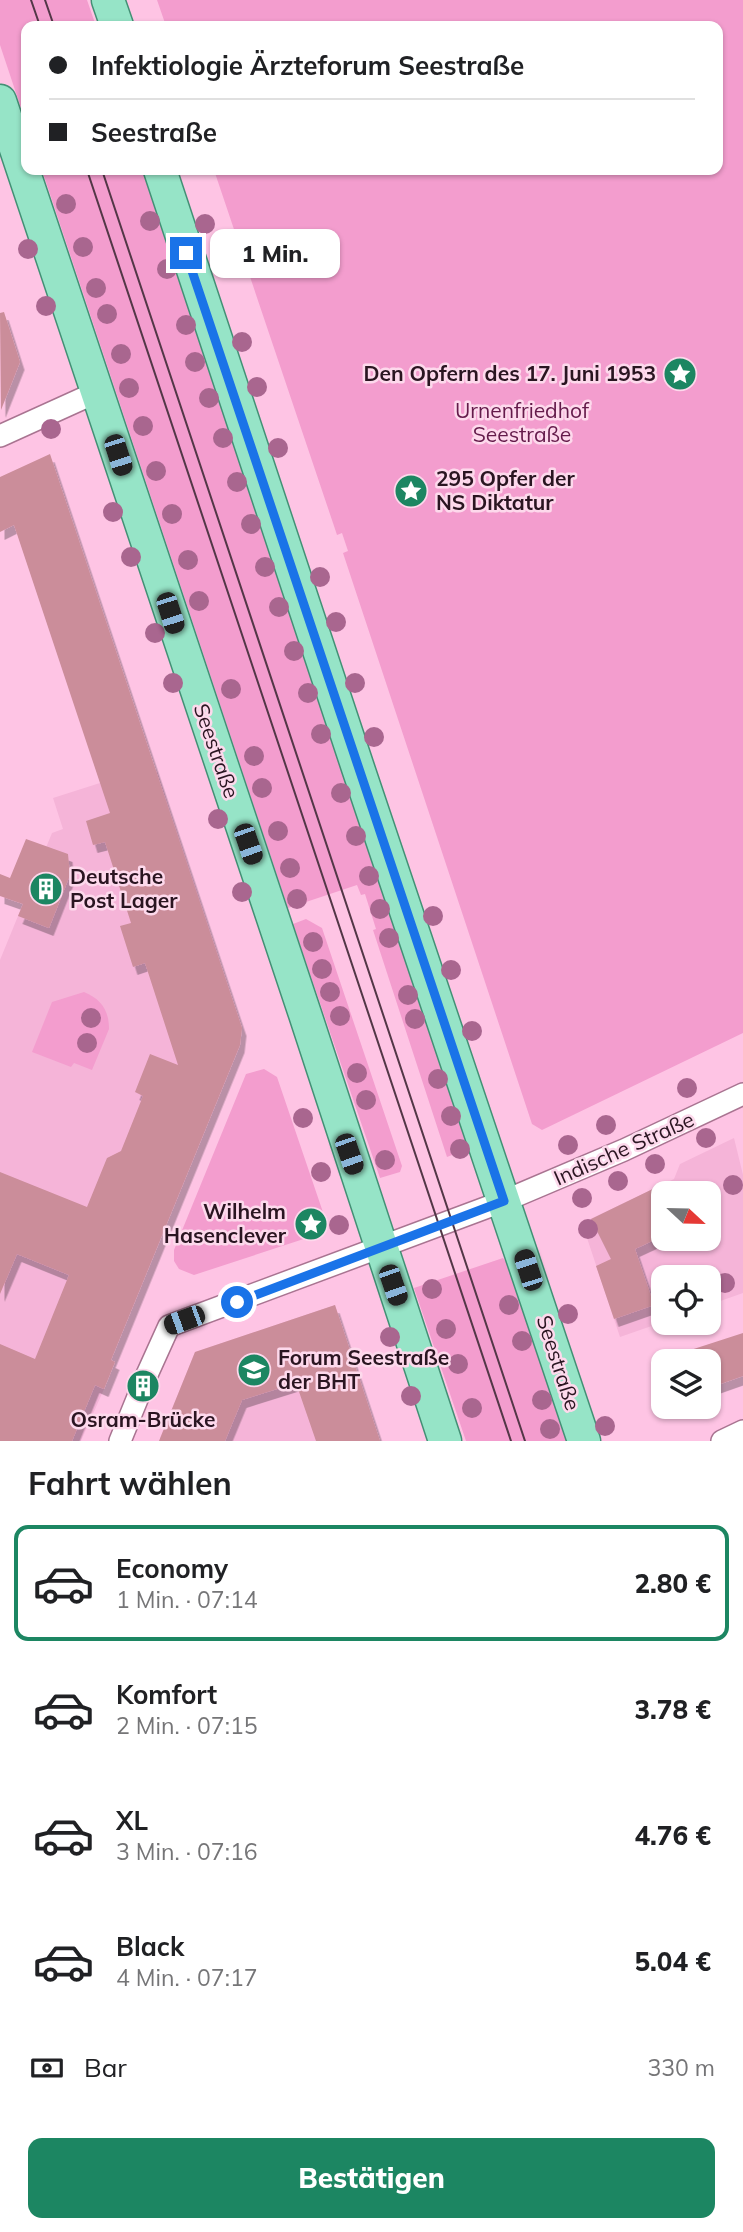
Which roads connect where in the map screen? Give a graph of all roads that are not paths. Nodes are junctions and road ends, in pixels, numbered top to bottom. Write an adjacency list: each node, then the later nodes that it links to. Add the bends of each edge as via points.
1 (108, 0): 2 (main road)
2 (115, 21)
3 (0, 101): 4 (main road, Seestraße)
4 (21, 164)
5 (25, 175): 7 (main road, Seestraße)
6 (162, 175): 10 (main road, Seestraße)
7 (97, 392): 8 (street); 11 (main road, Seestraße)
8 (0, 436)
9 (743, 1094): 10 (street, Indische Straße)
10 (504, 1201): 11 (street, Indische Straße); 15 (main road, Seestraße)
11 (381, 1248): 13 (street, Indische Straße, via 169,1326); 14 (main road, Seestraße)
12 (743, 1431): 16 (street)
13 (120, 1441)
14 (444, 1441)
15 (584, 1441)
16 (722, 1441)

